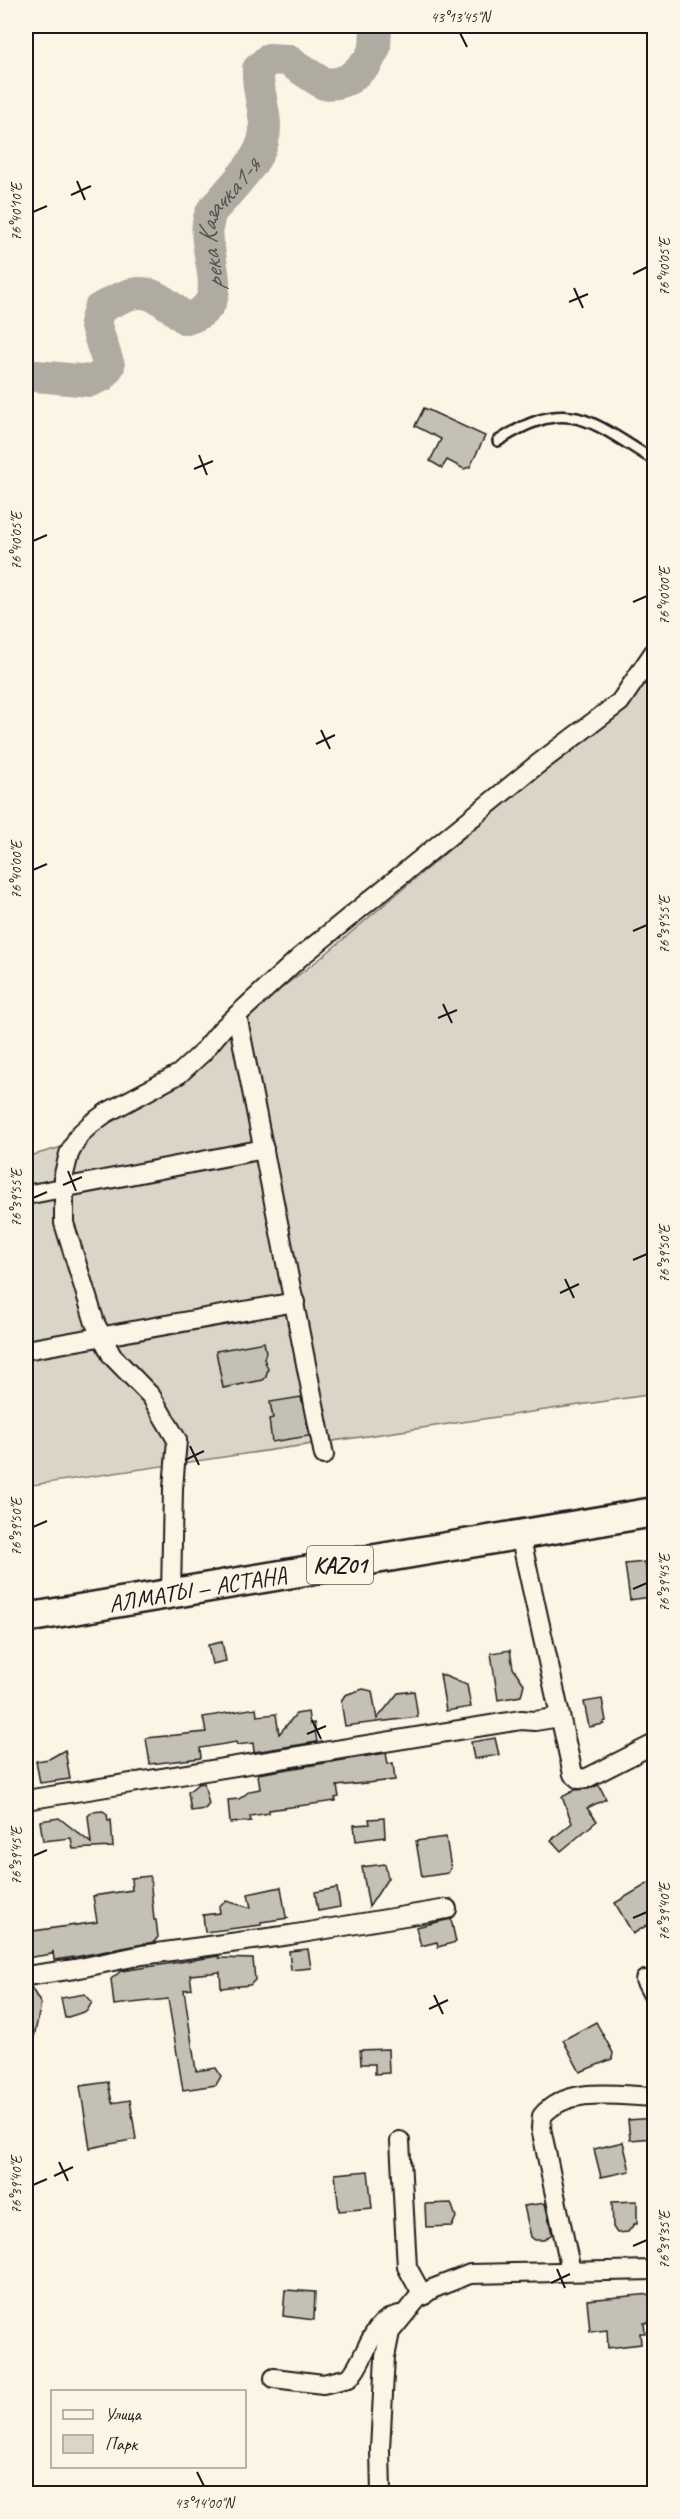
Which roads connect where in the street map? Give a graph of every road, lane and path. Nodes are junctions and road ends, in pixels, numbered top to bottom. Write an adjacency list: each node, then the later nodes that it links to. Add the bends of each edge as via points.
1 (498, 441): 2 (lane, via 522,426 566,415 609,432)
2 (654, 460)
3 (654, 652): 4 (street, via 620,702 299,958)
4 (237, 1015): 5 (street); 6 (street, via 179,1074 91,1124 69,1154)
5 (264, 1149): 6 (street); 8 (street)
6 (63, 1189): 7 (street); 9 (street, via 64,1223 72,1254)
7 (26, 1195)
8 (295, 1302): 9 (street); 11 (street)
9 (103, 1338): 10 (street); 14 (street, via 112,1356 151,1396 177,1440)
10 (26, 1350)
11 (324, 1455)
12 (654, 1512): 13 (highway, АЛМАТЫ — АСТАНА / KАZ01)
13 (520, 1535): 14 (highway, АЛМАТЫ — АСТАНА / KАZ01); 16 (street)
14 (171, 1594): 15 (highway, АЛМАТЫ — АСТАНА / KАZ01)
15 (26, 1618)
16 (560, 1717): 17 (street, via 573,1774 579,1779); 18 (street, via 521,1720)
17 (654, 1744)
18 (26, 1800)
19 (447, 1909): 20 (street)
20 (26, 1976)
21 (654, 1983): 22 (street, via 645,1980)
22 (654, 1997)
23 (654, 2097): 26 (street, via 587,2094 561,2102 543,2115 542,2128)
24 (400, 2141): 27 (street, via 407,2267)
25 (654, 2270): 26 (street)
26 (571, 2271): 27 (street, via 470,2274)
27 (423, 2296): 28 (street)
28 (404, 2314): 29 (street, via 390,2317 382,2324 349,2378 323,2384); 30 (street, via 390,2332 385,2357)
29 (274, 2378)
30 (381, 2493)

